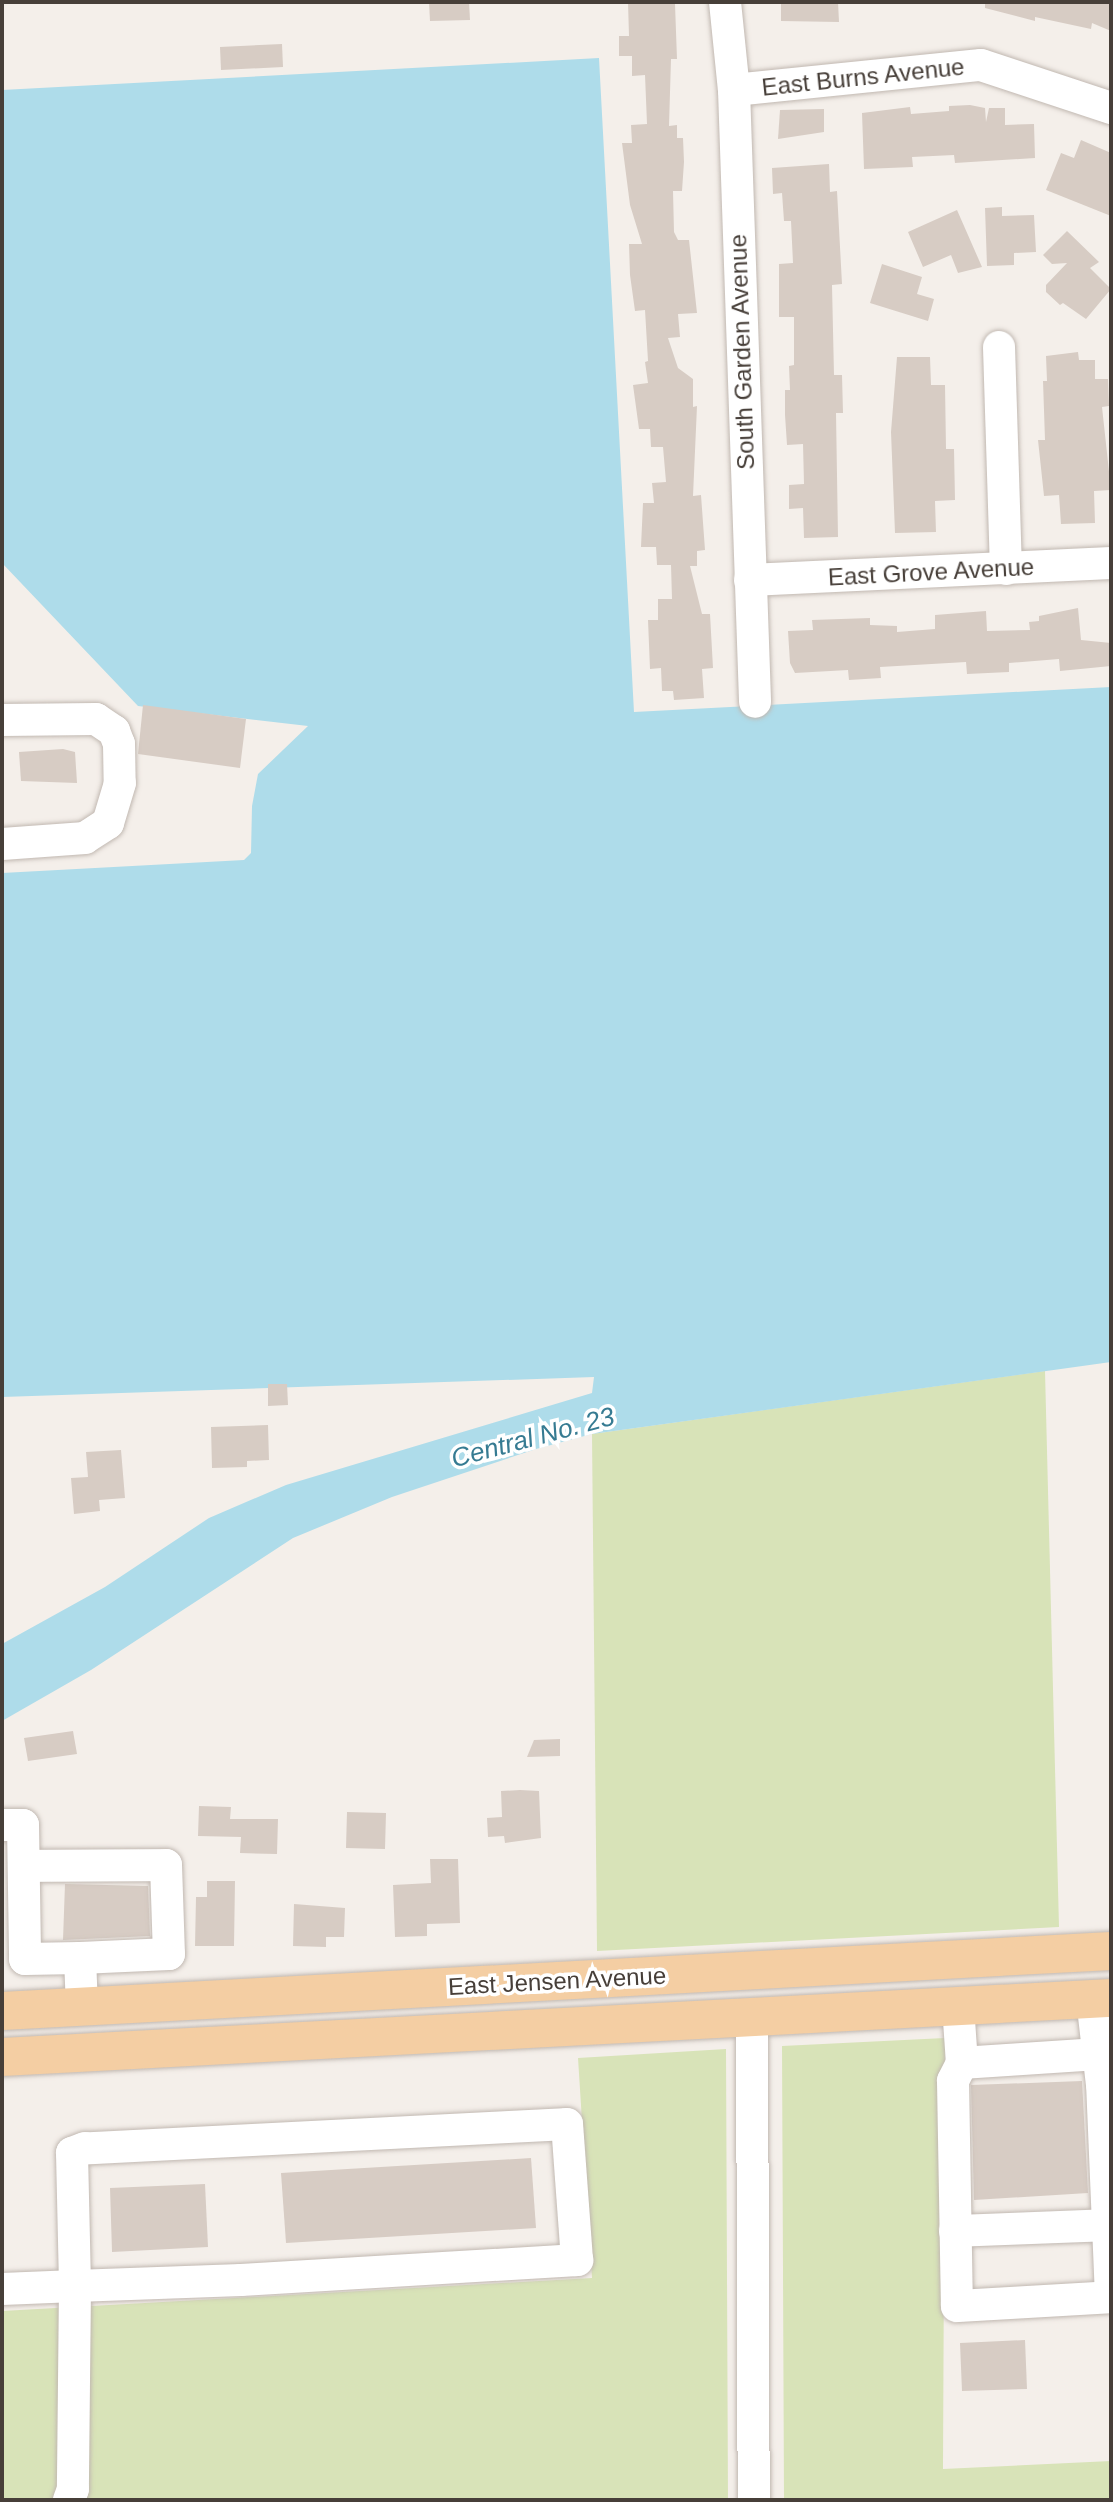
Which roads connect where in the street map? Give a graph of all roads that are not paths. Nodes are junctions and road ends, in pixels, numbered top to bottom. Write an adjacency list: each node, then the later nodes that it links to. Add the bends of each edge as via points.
1 (725, 2): 2 (street, South Garden Avenue)
2 (734, 90): 3 (street, East Burns Avenue, via 982,65); 7 (street, South Garden Avenue)
3 (1111, 108)
4 (999, 347): 6 (street)
5 (1111, 563): 6 (street, East Grove Avenue)
6 (1006, 569): 7 (street, East Grove Avenue)
7 (750, 580): 8 (street, South Garden Avenue)
8 (755, 702)
9 (2, 719): 10 (street, via 96,719 114,732 119,744 120,783 108,823 85,838)
10 (2, 844)
11 (2, 1825): 12 (street, via 23,1825)
12 (24, 1867): 14 (street, via 166,1865); 15 (street, via 25,1959)
13 (1111, 1951): 17 (main road, East Jensen Avenue)
14 (169, 1954): 15 (street); 17 (street)
15 (80, 1958): 19 (street)
16 (1101, 1998): 18 (main road, East Jensen Avenue); 22 (street)
17 (171, 2002): 19 (main road, East Jensen Avenue)
18 (958, 2006): 21 (main road, East Jensen Avenue); 24 (street)
19 (82, 2007): 20 (main road, East Jensen Avenue)
20 (2, 2011)
21 (752, 2017): 23 (main road, East Jensen Avenue); 30 (street)
22 (1098, 2054): 24 (street); 25 (street)
23 (2, 2057)
24 (962, 2063): 26 (street, via 953,2081)
25 (1108, 2225): 26 (street); 26 (street, via 1111,2297 957,2306)
26 (955, 2231)
27 (75, 2286): 27 (street, via 577,2260 567,2124 85,2148 72,2154); 28 (street); 29 (street, via 73,2489)
28 (2, 2289)
29 (69, 2500)
30 (754, 2500)

